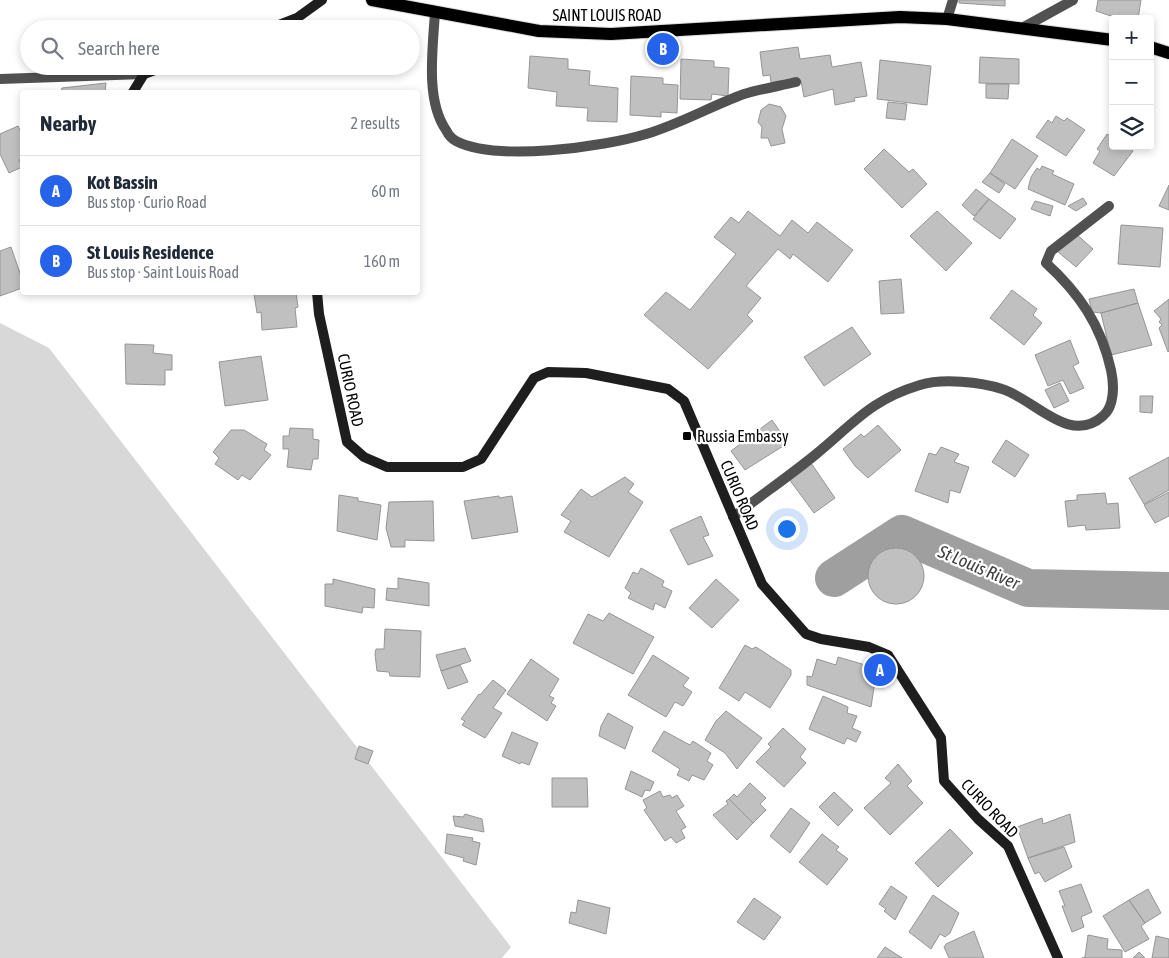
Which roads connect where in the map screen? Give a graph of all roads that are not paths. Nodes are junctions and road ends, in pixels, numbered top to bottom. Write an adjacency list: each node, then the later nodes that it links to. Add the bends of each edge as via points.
1 (322, 0): 7 (main road)
2 (372, 0): 5 (main road, SAINT LOUIS ROAD)
3 (953, 0): 6 (street)
4 (1073, 0): 8 (street)
5 (435, 12): 6 (main road, SAINT LOUIS ROAD, via 539,31 611,34 900,17); 15 (street, via 432,72 436,106 445,129 454,141 474,147 504,152 601,144 647,134 746,94)
6 (947, 19): 8 (main road, SAINT LOUIS ROAD)
7 (292, 20)
8 (1024, 27): 9 (main road, SAINT LOUIS ROAD)
9 (1109, 39)
10 (1154, 48): 11 (main road)
11 (1169, 53)
12 (115, 75): 14 (street)
13 (143, 75): 16 (main road)
14 (0, 79)
15 (796, 82)
16 (134, 90)
17 (1109, 206): 19 (street, via 1051,251 1046,263 1080,298 1107,349 1113,397 1107,412 1097,422 1082,426 1065,425 1002,389 947,381 922,384 891,395 861,414 816,454)
18 (317, 295): 19 (main road, CURIO ROAD, via 347,442 364,457 387,467 463,467 481,459 534,378 548,372 586,373 668,389 684,401)
19 (733, 517): 20 (main road, CURIO ROAD, via 762,584 806,634 869,647 888,656 941,738 944,781 1008,846)
20 (1058, 958)

